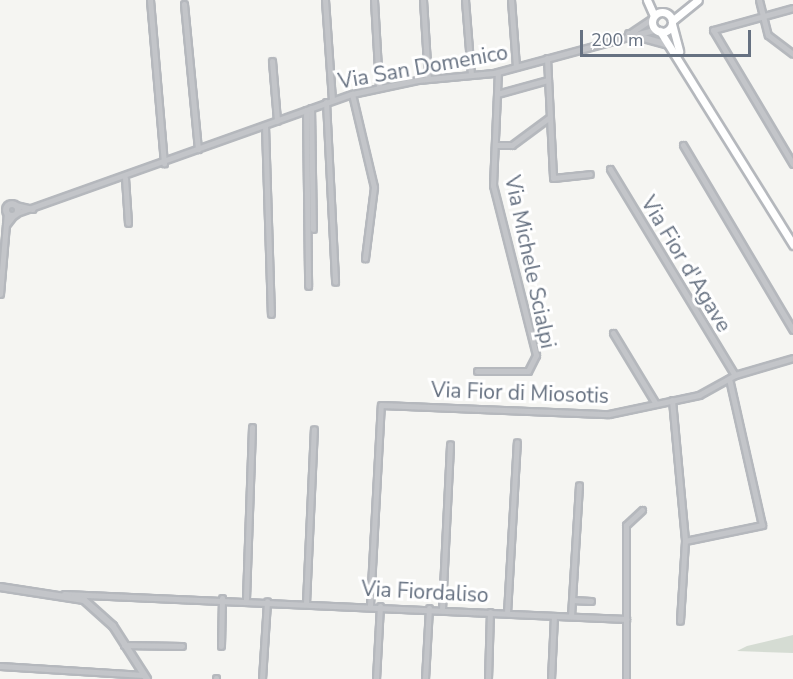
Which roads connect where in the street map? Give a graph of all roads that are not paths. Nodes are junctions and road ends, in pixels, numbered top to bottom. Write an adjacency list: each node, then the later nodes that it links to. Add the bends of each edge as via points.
1 (150, 0): 38 (street)
2 (325, 0): 30 (street)
3 (374, 0): 27 (street)
4 (423, 0): 25 (street)
5 (465, 0): 24 (street)
6 (511, 0): 22 (street)
7 (647, 0): 12 (main road)
8 (698, 0): 14 (main road)
9 (759, 0): 13 (street)
10 (184, 4): 37 (street)
11 (793, 8): 13 (street)
12 (654, 17): 14 (main road, via 665,12); 15 (main road); 16 (street, Via San Domenico)
13 (763, 17): 18 (street, via 768,35); 39 (street, via 713,30)
14 (672, 23): 15 (main road); 19 (main road)
15 (658, 30): 16 (street, Via San Domenico); 17 (main road)
16 (629, 33): 17 (street); 20 (street, Via San Domenico)
17 (673, 47): 19 (main road)
18 (793, 54)
19 (681, 56): 49 (main road)
20 (547, 58): 22 (street, Via San Domenico); 26 (street)
21 (272, 61): 33 (street)
22 (516, 67): 23 (street, Via San Domenico)
23 (498, 72): 24 (street, Via San Domenico); 29 (street, Via Michele Scialpi)
24 (471, 75): 25 (street, Via San Domenico)
25 (428, 78): 27 (street, Via San Domenico)
26 (548, 80): 29 (street); 32 (street)
27 (380, 88): 28 (street, Via San Domenico)
28 (351, 94): 30 (street, Via San Domenico); 50 (street, via 374,187)
29 (496, 94): 35 (street, Via Michele Scialpi)
30 (329, 101): 31 (street, Via San Domenico); 51 (street)
31 (309, 109): 33 (street, Via San Domenico); 48 (street); 52 (street)
32 (550, 117): 35 (street, via 512,145); 41 (street, via 553,178)
33 (277, 121): 34 (street, Via San Domenico)
34 (265, 126): 37 (street, Via San Domenico); 54 (street)
35 (495, 145): 58 (street, Via Michele Scialpi, via 493,184 536,355 528,371)
36 (682, 145): 55 (street)
37 (198, 149): 38 (street, Via San Domenico)
38 (164, 163): 42 (street, Via San Domenico)
39 (793, 164)
40 (610, 169): 59 (street, Via Fior d'Agave)
41 (590, 174)
42 (125, 178): 45 (street, Via San Domenico); 47 (street)
43 (0, 204): 44 (street); 46 (street)
44 (14, 205): 45 (street); 46 (street); 46 (street)
45 (35, 209): 46 (street, Via San Domenico)
46 (11, 214): 53 (street, via 4,229)
47 (128, 223)
48 (313, 230)
49 (793, 245)
50 (366, 258)
51 (335, 282)
52 (308, 286)
53 (0, 294)
54 (271, 314)
55 (793, 330)
56 (613, 333): 61 (street)
57 (793, 358): 59 (street, Via Fior di Miosotis)
58 (477, 371)
59 (732, 377): 60 (street, Via Fior di Miosotis); 68 (street, Via Fior d'Agave, via 762,525)
60 (672, 400): 61 (street, Via Fior di Miosotis); 68 (street)
61 (656, 404): 77 (street, Via Fior di Miosotis, via 609,414 381,405)
62 (252, 427): 72 (street)
63 (314, 429): 76 (street)
64 (517, 442): 82 (street)
65 (450, 444): 80 (street)
66 (579, 485): 73 (street)
67 (642, 510): 85 (street, via 626,525)
68 (685, 540): 86 (street)
69 (0, 587): 70 (street)
70 (64, 594): 71 (street, Via Fiordaliso); 87 (street, via 94,607)
71 (222, 598): 72 (street, Via Fiordaliso); 89 (street)
72 (246, 599): 74 (street, Via Fiordaliso)
73 (572, 600): 75 (street); 84 (street)
74 (267, 601): 76 (street, Via Fiordaliso); 92 (street)
75 (591, 601)
76 (306, 603): 77 (street, Via Fiordaliso)
77 (370, 606): 78 (street, Via Fiordaliso)
78 (380, 606): 79 (street, Via Fiordaliso); 93 (street)
79 (429, 609): 80 (street, Via Fiordaliso); 94 (street)
80 (442, 609): 81 (street, Via Fiordaliso)
81 (490, 612): 82 (street, Via Fiordaliso); 95 (street)
82 (507, 613): 83 (street, Via Fiordaliso)
83 (554, 616): 84 (street, Via Fiordaliso); 96 (street)
84 (571, 616): 85 (street, Via Fiordaliso)
85 (626, 619): 97 (street)
86 (680, 621)
87 (124, 645): 88 (street); 91 (street)
88 (182, 646)
89 (221, 646)
90 (0, 666): 91 (street)
91 (145, 677)
92 (262, 679)
93 (376, 679)
94 (425, 679)
95 (488, 679)
96 (551, 679)
97 (626, 679)

